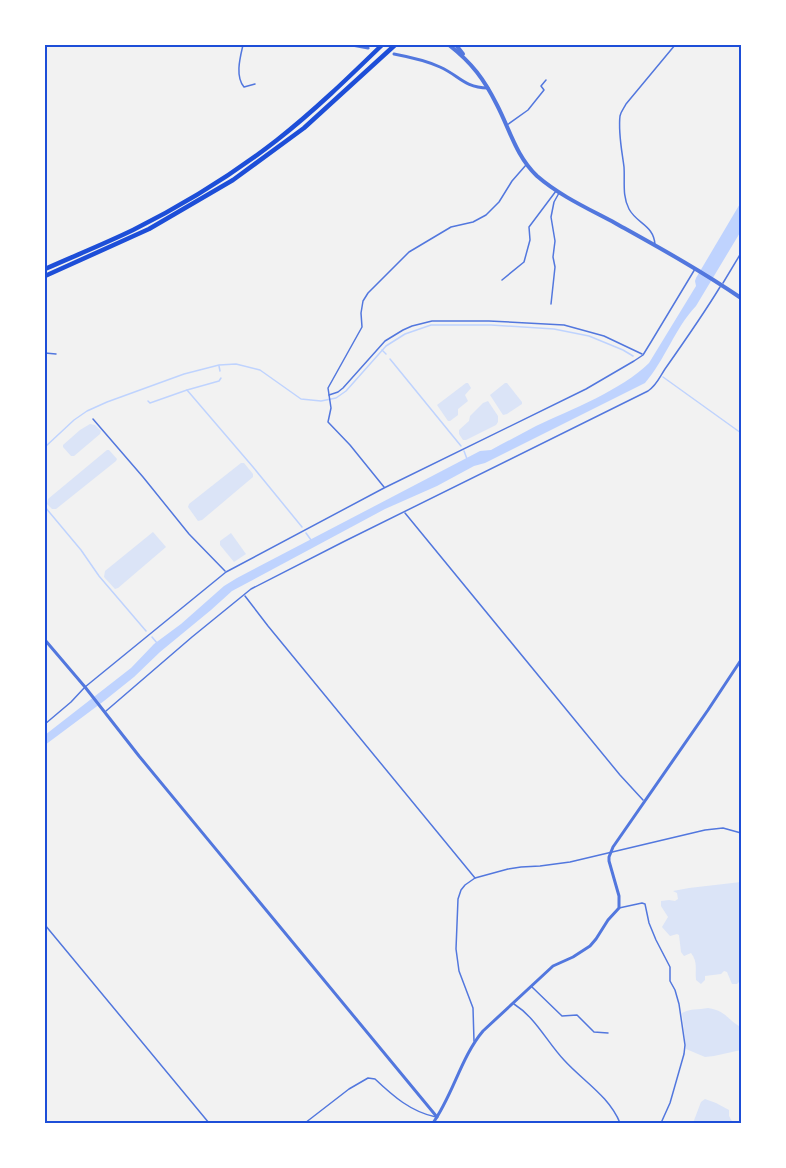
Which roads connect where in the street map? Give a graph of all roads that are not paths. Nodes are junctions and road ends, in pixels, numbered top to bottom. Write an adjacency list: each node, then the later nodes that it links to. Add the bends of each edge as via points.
1 (243, 45): 12 (lane, via 241,82 244,87)
2 (351, 45): 8 (street)
3 (382, 45): 19 (main road, via 302,120 231,172 133,230)
4 (395, 45): 21 (main road, via 304,128 233,180 149,229)
5 (449, 45): 10 (street)
6 (456, 45): 10 (street)
7 (675, 45): 17 (lane, via 620,116 625,199 630,211 652,232)
8 (368, 48)
9 (394, 54): 13 (street, via 424,60 466,84)
10 (467, 60): 13 (street)
11 (546, 80): 14 (lane, via 541,86 544,90 528,110)
12 (255, 84)
13 (488, 88): 14 (street)
14 (506, 126): 15 (street)
15 (526, 164): 16 (street); 29 (lane, via 486,215 451,227 418,246 368,293 363,301 362,327 328,388)
16 (558, 191): 17 (street); 22 (lane, via 529,227 524,262); 25 (lane, via 551,217 555,241)
17 (655, 246): 20 (street)
18 (741, 253): 23 (lane)
19 (45, 269)
20 (697, 269): 23 (street); 28 (lane)
21 (45, 276)
22 (502, 280)
23 (722, 285): 24 (street); 32 (lane, via 657,384 648,391)
24 (741, 298)
25 (551, 304)
26 (45, 353): 27 (lane)
27 (56, 354)
28 (643, 355): 29 (lane, via 604,336 564,325 432,321 394,335 343,388); 31 (lane, via 586,388)
29 (328, 395): 31 (lane, via 328,422)
30 (93, 419): 33 (lane)
31 (384, 488): 33 (lane)
32 (405, 512): 34 (lane); 40 (lane)
33 (226, 572): 37 (lane)
34 (244, 595): 38 (lane); 43 (lane)
35 (45, 640): 37 (street)
36 (741, 660): 40 (street)
37 (86, 688): 38 (street); 39 (lane)
38 (104, 710): 50 (street)
39 (45, 724)
40 (644, 801): 42 (street)
41 (741, 833): 42 (lane, via 714,828)
42 (611, 852): 43 (lane, via 554,865 515,867); 44 (street, via 609,861)
43 (475, 878): 49 (lane, via 459,894 456,943 459,971 473,1008)
44 (619, 908): 46 (street, via 590,946 553,966); 55 (lane, via 645,904 649,923 669,964 670,981 679,1004 685,1049)
45 (45, 925): 51 (lane)
46 (531, 986): 47 (street); 48 (lane, via 562,1016 577,1015 594,1032)
47 (514, 1004): 49 (street); 54 (lane, via 603,1097)
48 (608, 1033)
49 (474, 1042): 50 (street)
50 (437, 1117): 52 (lane, via 409,1107 375,1079 368,1078); 53 (street)
51 (209, 1123)
52 (305, 1123)
53 (433, 1123)
54 (620, 1123)
55 (661, 1123)

